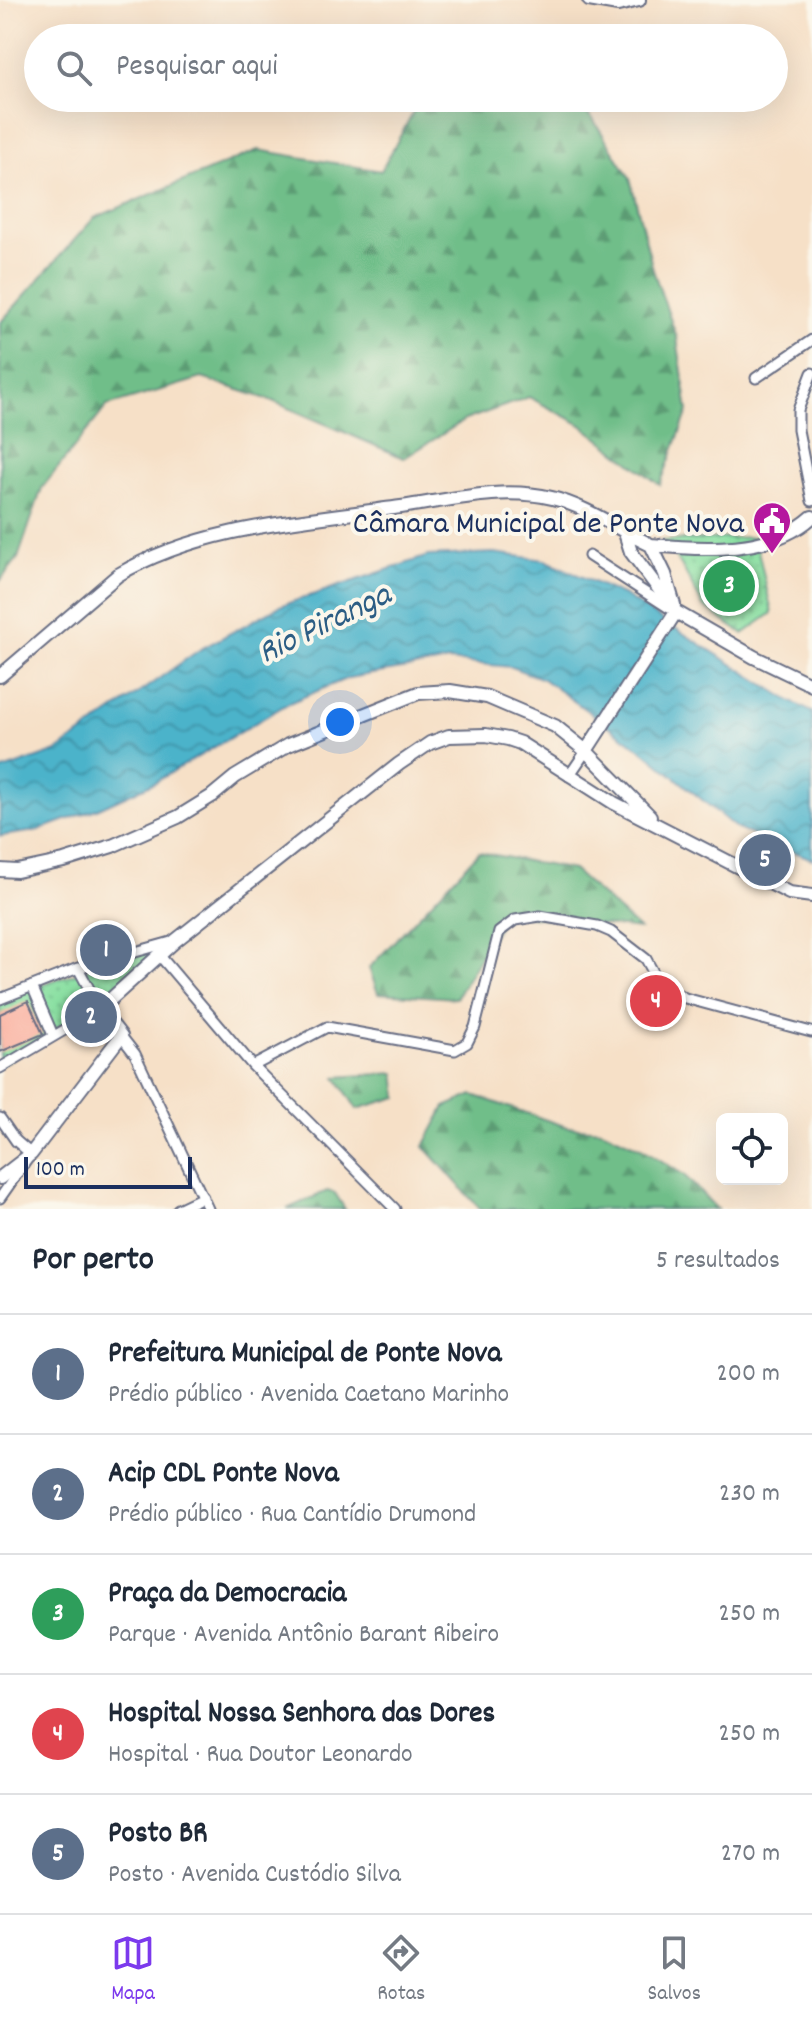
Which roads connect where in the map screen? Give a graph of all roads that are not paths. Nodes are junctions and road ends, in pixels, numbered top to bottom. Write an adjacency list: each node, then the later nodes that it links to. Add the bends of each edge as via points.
1 (589, 0): 3 (street)
2 (639, 0): 3 (street)
3 (612, 3)
4 (812, 340): 6 (street)
5 (812, 373): 7 (street, via 798,410)
6 (756, 378)
7 (812, 501)
8 (812, 517): 10 (street)
9 (812, 528): 10 (street)
10 (796, 531): 12 (street, via 762,543)
11 (625, 533): 12 (street); 14 (street, via 631,552); 15 (street, via 551,498 490,492 237,531 139,562)
12 (651, 545): 14 (street, via 665,574)
13 (589, 556): 14 (street)
14 (674, 615): 16 (street); 17 (street)
15 (0, 676)
16 (812, 685)
17 (586, 751): 18 (street); 19 (street); 20 (street, via 555,726 487,697 418,693 288,745 178,817 112,846 64,861)
18 (569, 776): 19 (street); 22 (street, via 508,739 472,734 438,739)
19 (658, 824): 21 (street, via 789,893)
20 (0, 870)
21 (812, 896)
22 (175, 941): 23 (street); 24 (street)
23 (160, 956): 27 (street); 31 (street)
24 (78, 968): 25 (street); 27 (street)
25 (32, 986): 26 (street); 29 (street)
26 (0, 999)
27 (100, 1009): 29 (street); 30 (street)
28 (811, 1032): 31 (street, via 685,998 660,985 646,959 611,932 540,916 515,920 499,932 475,1027 467,1043 455,1050 327,1027)
29 (53, 1035): 32 (street)
30 (121, 1036): 34 (street); 36 (street, via 135,1054)
31 (253, 1066): 40 (street)
32 (0, 1068)
33 (0, 1118): 34 (street)
34 (31, 1154): 35 (street); 37 (street)
35 (0, 1178)
36 (203, 1197): 38 (street); 39 (street)
37 (0, 1198)
38 (178, 1209)
39 (208, 1209)
40 (395, 1209)

